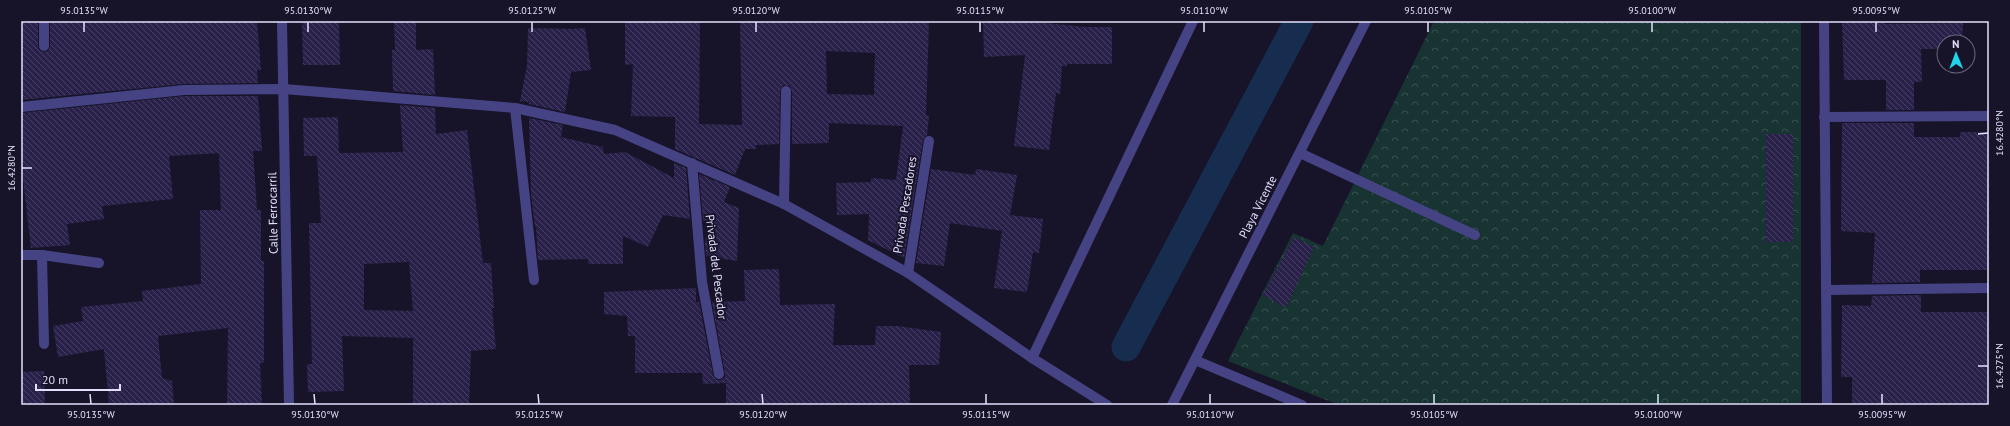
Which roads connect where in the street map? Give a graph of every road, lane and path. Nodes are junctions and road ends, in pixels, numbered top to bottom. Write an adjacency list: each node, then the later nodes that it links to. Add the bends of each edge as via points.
1 (44, 21): 6 (street)
2 (282, 21): 7 (street, Calle Ferrocarril)
3 (1193, 21): 26 (street)
4 (1366, 21): 14 (street, Playa Vicente)
5 (1824, 21): 12 (street)
6 (44, 46)
7 (284, 89): 9 (street, via 184,90); 10 (street); 29 (street, Calle Ferrocarril)
8 (786, 91): 16 (street)
9 (21, 107)
10 (516, 108): 15 (street, via 615,130); 22 (street)
11 (1989, 116): 12 (street)
12 (1824, 117): 24 (street)
13 (929, 141): 21 (street, Privada Pescadores)
14 (1300, 153): 17 (street); 27 (street, Playa Vicente)
15 (692, 163): 16 (street); 28 (street, Privada del Pescador, via 702,282)
16 (784, 204): 21 (street)
17 (1475, 235)
18 (21, 255): 19 (street)
19 (42, 255): 20 (street); 25 (street)
20 (99, 263)
21 (908, 273): 26 (street)
22 (534, 280)
23 (1989, 288): 24 (street)
24 (1826, 290): 33 (street)
25 (44, 344)
26 (1032, 358): 30 (street)
27 (1195, 360): 31 (street, Playa Vicente); 32 (street)
28 (719, 374)
29 (289, 405)
30 (1107, 405)
31 (1172, 405)
32 (1302, 405)
33 (1826, 405)

